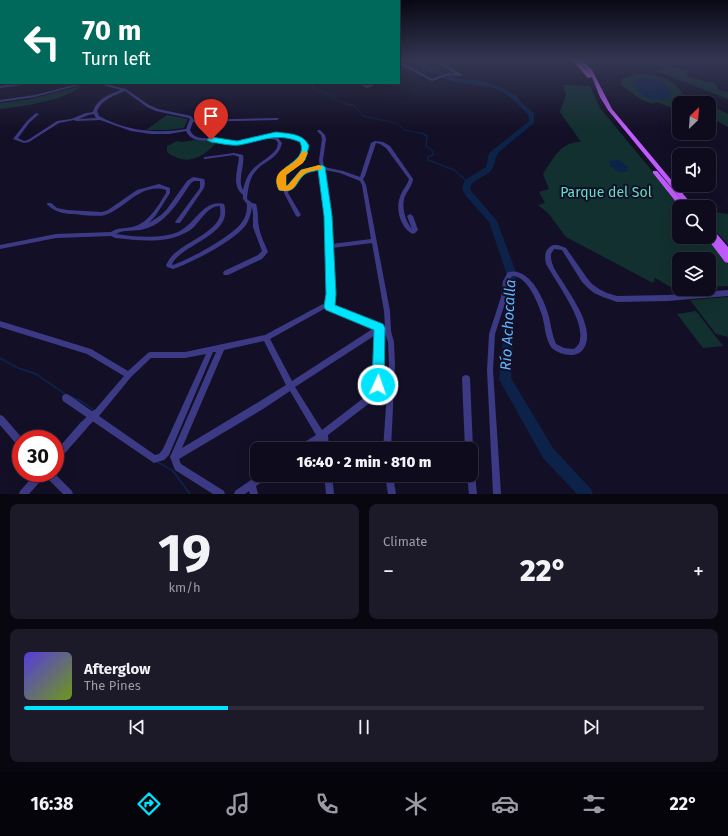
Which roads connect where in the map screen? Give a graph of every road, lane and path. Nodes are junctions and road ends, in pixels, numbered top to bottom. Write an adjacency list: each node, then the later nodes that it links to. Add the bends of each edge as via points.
1 (592, 83): 27 (main road, via 609,115)
2 (596, 83): 28 (main road, via 605,104)
3 (22, 84): 9 (street)
4 (67, 84): 10 (street)
5 (82, 84): 10 (street)
6 (101, 84): 11 (street)
7 (362, 84): 8 (street, via 367,87)
8 (374, 84)
9 (0, 87)
10 (70, 88): 12 (street)
11 (125, 90): 13 (street, via 100,103); 18 (street, via 152,109 189,116)
12 (0, 101)
13 (95, 113): 15 (street); 17 (street)
14 (37, 114): 17 (street, via 15,139 29,141 56,123)
15 (100, 119): 17 (street); 19 (street, via 150,133)
16 (277, 119): 18 (street)
17 (72, 120)
18 (192, 121): 19 (street)
19 (188, 130): 21 (street, via 191,136 196,138 230,143)
20 (319, 131): 23 (street, via 324,139)
21 (264, 137): 25 (street, via 274,134 286,135 305,143 302,158 282,174 281,186); 26 (street, via 279,141 279,149 250,175)
22 (205, 158): 26 (street, via 234,154 241,156 238,179)
23 (322, 167): 24 (street); 25 (street, via 303,172 292,186); 39 (street)
24 (361, 179): 32 (street, via 373,144 385,144 411,179 401,203 405,224 409,231 413,232); 37 (street)
25 (286, 189): 31 (street)
26 (245, 194): 30 (street, via 244,199)
27 (678, 200)
28 (685, 200)
29 (50, 204): 34 (street, via 55,209 67,212 103,214 139,191 166,187 168,193 152,218)
30 (250, 204): 35 (street, via 247,218 237,230 175,266 169,265 171,259 198,241 221,220 224,214 222,205 216,204 189,228 167,237 154,239); 43 (street, via 256,209 256,228 265,252)
31 (298, 215)
32 (410, 216)
33 (178, 222): 34 (street, via 202,188 202,180 193,179 189,182 165,216 157,222)
34 (135, 228): 35 (street, via 118,230)
35 (112, 234): 40 (street, via 56,236)
36 (716, 237): 41 (main road)
37 (374, 240): 39 (street); 48 (street, via 387,311)
38 (715, 244): 42 (main road)
39 (329, 246): 45 (street)
40 (0, 247)
41 (728, 252)
42 (728, 260)
43 (226, 274)
44 (728, 293): 81 (street, via 617,299 590,287 564,249 553,247 548,252 549,263 578,314 583,328 582,345 573,353 554,346 542,307 523,275 513,273 508,276 492,334 490,370)
45 (330, 307): 47 (street); 49 (street, via 323,307)
46 (0, 324): 52 (street, via 89,351)
47 (380, 328): 48 (street); 54 (street); 59 (street, via 377,392)
48 (388, 331): 62 (street, via 392,365)
49 (266, 338): 50 (street); 54 (street)
50 (221, 348): 51 (street); 65 (street)
51 (211, 350): 52 (street, via 185,355 150,355); 56 (street, via 166,452 161,458 154,459)
52 (129, 375): 56 (street)
53 (466, 378): 63 (street)
54 (290, 386): 59 (street); 65 (street)
55 (66, 398): 56 (street)
56 (94, 415): 64 (street, bridge)
57 (0, 419): 58 (street)
58 (12, 433)
59 (322, 435): 60 (street); 61 (street)
60 (312, 442)
61 (324, 442)
62 (387, 442)
63 (469, 442)
64 (64, 448)
65 (174, 457): 75 (street, via 178,467)
66 (34, 482): 73 (street)
67 (57, 482): 74 (street)
68 (256, 482): 72 (street)
69 (329, 482): 78 (street)
70 (390, 482): 79 (street)
71 (472, 482): 80 (street)
72 (252, 485): 76 (street); 77 (street)
73 (23, 494)
74 (70, 494)
75 (221, 494)
76 (238, 494)
77 (254, 494)
78 (330, 494)
79 (392, 494)
80 (473, 494)
81 (497, 494)

